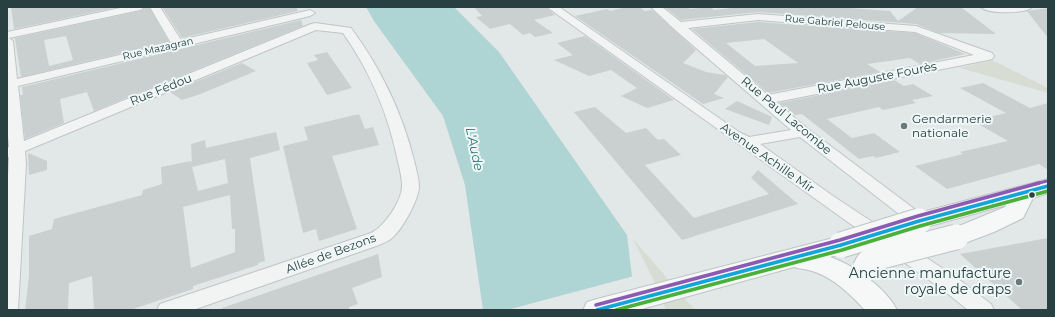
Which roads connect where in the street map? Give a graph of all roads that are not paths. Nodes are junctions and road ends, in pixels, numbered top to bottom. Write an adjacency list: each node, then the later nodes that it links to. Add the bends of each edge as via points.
1 (140, 7): 9 (street)
2 (155, 7): 11 (street)
3 (552, 7): 16 (street, Avenue Achille Mir)
4 (656, 7): 8 (street, Rue Paul Lacombe)
5 (986, 7): 6 (street)
6 (1027, 7)
7 (311, 16): 11 (street, Rue Mazagran); 17 (street, Rue Fédou); 24 (street, Allée de Bezons, via 347,30 355,39 382,90 404,152 411,189 398,218 386,233 372,240)
8 (677, 26): 12 (street, Rue Gabriel Pelouse, via 758,17 916,29); 14 (street, Rue Paul Lacombe)
9 (7, 35)
10 (7, 41): 13 (street)
11 (178, 44): 13 (street, Rue Mazagran)
12 (988, 56): 14 (street, Rue Auguste Fourès)
13 (10, 85): 17 (street)
14 (766, 100): 15 (street, Rue Paul Lacombe)
15 (803, 132): 16 (street); 20 (street, Rue Paul Lacombe)
16 (747, 142): 26 (street, Avenue Achille Mir, via 950,284)
17 (12, 151): 23 (street, via 15,210)
18 (1048, 186): 19 (main road)
19 (1024, 193): 20 (main road); 22 (main road, bridge, via 1015,212 985,226 956,237 878,257 868,263)
20 (919, 221): 21 (main road, bridge)
21 (787, 259): 22 (main road, via 826,264); 25 (main road)
22 (872, 292)
23 (7, 310)
24 (168, 310)
25 (597, 310)
26 (983, 310)

